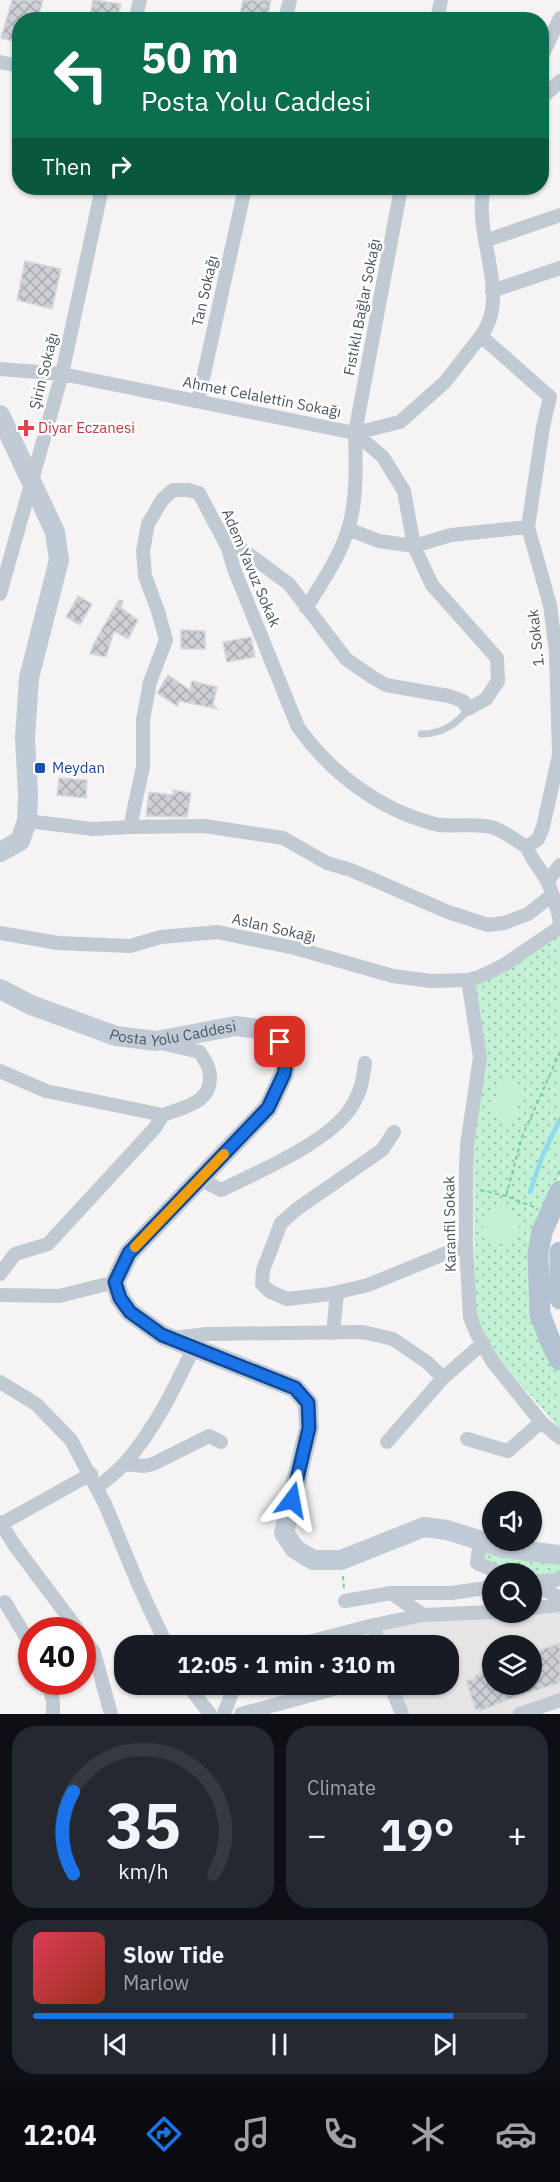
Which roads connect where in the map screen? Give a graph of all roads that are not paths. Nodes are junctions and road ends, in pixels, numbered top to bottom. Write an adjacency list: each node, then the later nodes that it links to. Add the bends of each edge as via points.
1 (560, 18): 2 (street)
2 (549, 41)
3 (560, 81): 4 (street)
4 (549, 91)
5 (100, 195): 15 (street, Şirin Sokağı)
6 (243, 195): 17 (street, Tan Sokağı)
7 (400, 195): 19 (street, Fıstıklı Bağlar Sokağı)
8 (482, 195): 10 (street)
9 (560, 215): 10 (street)
10 (485, 241): 12 (street)
11 (560, 268): 12 (street)
12 (492, 291): 13 (street, via 488,327)
13 (481, 336): 16 (street); 19 (street, via 444,382 400,422)
14 (0, 369): 15 (street, Ahmet Celalettin Sokağı)
15 (62, 374): 17 (street, Ahmet Celalettin Sokağı); 20 (street, Şirin Sokağı)
16 (555, 395): 21 (street, 1. Sokak, via 543,427)
17 (198, 401): 19 (street, Ahmet Celalettin Sokağı)
18 (0, 415): 20 (street)
19 (355, 433): 22 (street, Fıstıklı Bağlar Sokağı, via 354,502); 23 (street, Ahmet Celalettin Sokağı, via 383,457 404,491)
20 (32, 485): 25 (street, Şirin Sokağı); 29 (street, via 55,532 59,560 29,678 25,738)
21 (528, 527): 23 (street, via 451,535); 31 (street, 1. Sokak, via 550,605 556,652 559,755 543,827 538,839)
22 (348, 529): 23 (street, via 379,541); 26 (street, Fıstıklı Bağlar Sokağı)
23 (414, 546): 27 (street, Ahmet Celalettin Sokağı, via 432,585 497,658 498,681 486,699)
24 (228, 548): 26 (street, via 240,548 264,564 289,584); 30 (street, Adem Yavuz Sokak, via 199,493 173,490 148,524 143,551 145,576 166,640 150,682 143,720 143,767); 31 (street, Adem Yavuz Sokak, via 298,727 334,769 365,793 432,824 491,827)
25 (0, 594)
26 (306, 608): 27 (street, via 346,659 372,677 386,685 450,696 463,701)
27 (468, 709): 28 (lane, via 446,729)
28 (421, 734)
29 (27, 821): 30 (street, via 93,829); 32 (street, via 20,841)
30 (131, 827): 35 (street, via 205,826 283,838 327,863 488,925 528,914)
31 (527, 847): 34 (street)
32 (0, 852)
33 (560, 865): 34 (street)
34 (548, 881): 35 (street)
35 (552, 895): 36 (street)
36 (560, 921): 38 (street, via 556,929 504,965)
37 (0, 933): 38 (street, Aslan Sokağı, via 58,943 130,946 161,937 217,932 295,948 393,976 424,981)
38 (468, 980): 47 (street, Karanfil Sokak, via 480,1057 468,1145)
39 (0, 990): 40 (street, Posta Yolu Caddesi, via 116,1036)
40 (156, 1041): 43 (street, via 200,1052 209,1069 208,1089 199,1102); 45 (street, Posta Yolu Caddesi, via 236,1026 272,1034 287,1058 268,1108)
41 (366, 1063): 45 (street, via 362,1086 351,1108 323,1138 221,1190)
42 (0, 1072): 43 (street, via 46,1091)
43 (163, 1115): 49 (street, via 48,1244 15,1254)
44 (394, 1132): 51 (street, via 382,1150 281,1223 263,1270 262,1284 287,1299)
45 (200, 1179): 50 (street, Posta Yolu Caddesi, via 129,1253)
46 (560, 1191): 58 (main road, via 542,1232 538,1253 540,1314)
47 (466, 1245): 51 (street, via 368,1285); 56 (street, Karanfil Sokak, via 471,1317)
48 (560, 1252): 53 (main road)
49 (0, 1274)
50 (115, 1282): 52 (street, via 59,1296); 55 (street, via 130,1312)
51 (337, 1293): 54 (street)
52 (0, 1295)
53 (560, 1299)
54 (333, 1333): 55 (street); 59 (street, via 363,1332 393,1339 428,1362)
55 (171, 1338): 57 (street)
56 (482, 1344): 59 (street); 61 (street, Karanfil Sokak)
57 (194, 1347): 66 (street, via 152,1426); 70 (street, via 295,1388 308,1403 309,1428 284,1533 295,1549 313,1560 341,1560 424,1527)
58 (560, 1360)
59 (443, 1378): 65 (street)
60 (0, 1382): 67 (street, via 36,1404 71,1440)
61 (541, 1422): 62 (street, Karanfil Sokak); 63 (street, via 508,1451)
62 (560, 1438)
63 (467, 1439)
64 (221, 1442): 66 (street, via 210,1436 153,1464)
65 (387, 1442)
66 (124, 1464): 68 (street)
67 (91, 1474): 68 (street); 69 (street)
68 (97, 1488): 88 (street)
69 (1, 1523): 85 (street)
70 (480, 1541): 71 (street); 72 (street, via 477,1563)
71 (560, 1555)
72 (482, 1565)
73 (560, 1577): 74 (street)
74 (542, 1582)
75 (482, 1588): 77 (street, via 452,1593)
76 (542, 1589): 78 (street)
77 (391, 1593): 79 (street); 84 (street)
78 (560, 1598)
79 (345, 1600)
80 (6, 1602): 86 (street)
81 (560, 1605): 82 (street)
82 (542, 1607)
83 (482, 1612): 84 (street)
84 (423, 1615): 87 (street)
85 (68, 1617)
86 (18, 1623)
87 (374, 1625): 89 (street); 90 (street)
88 (162, 1635)
89 (335, 1635)
90 (376, 1635)
91 (96, 1659): 99 (street)
92 (51, 1695): 98 (street)
93 (195, 1695): 100 (street)
94 (231, 1695): 101 (street)
95 (311, 1695): 102 (street)
96 (394, 1695): 103 (street)
97 (560, 1700): 104 (street)
98 (53, 1714)
99 (111, 1714)
100 (210, 1714)
101 (224, 1714)
102 (241, 1714)
103 (402, 1714)
104 (520, 1714)

